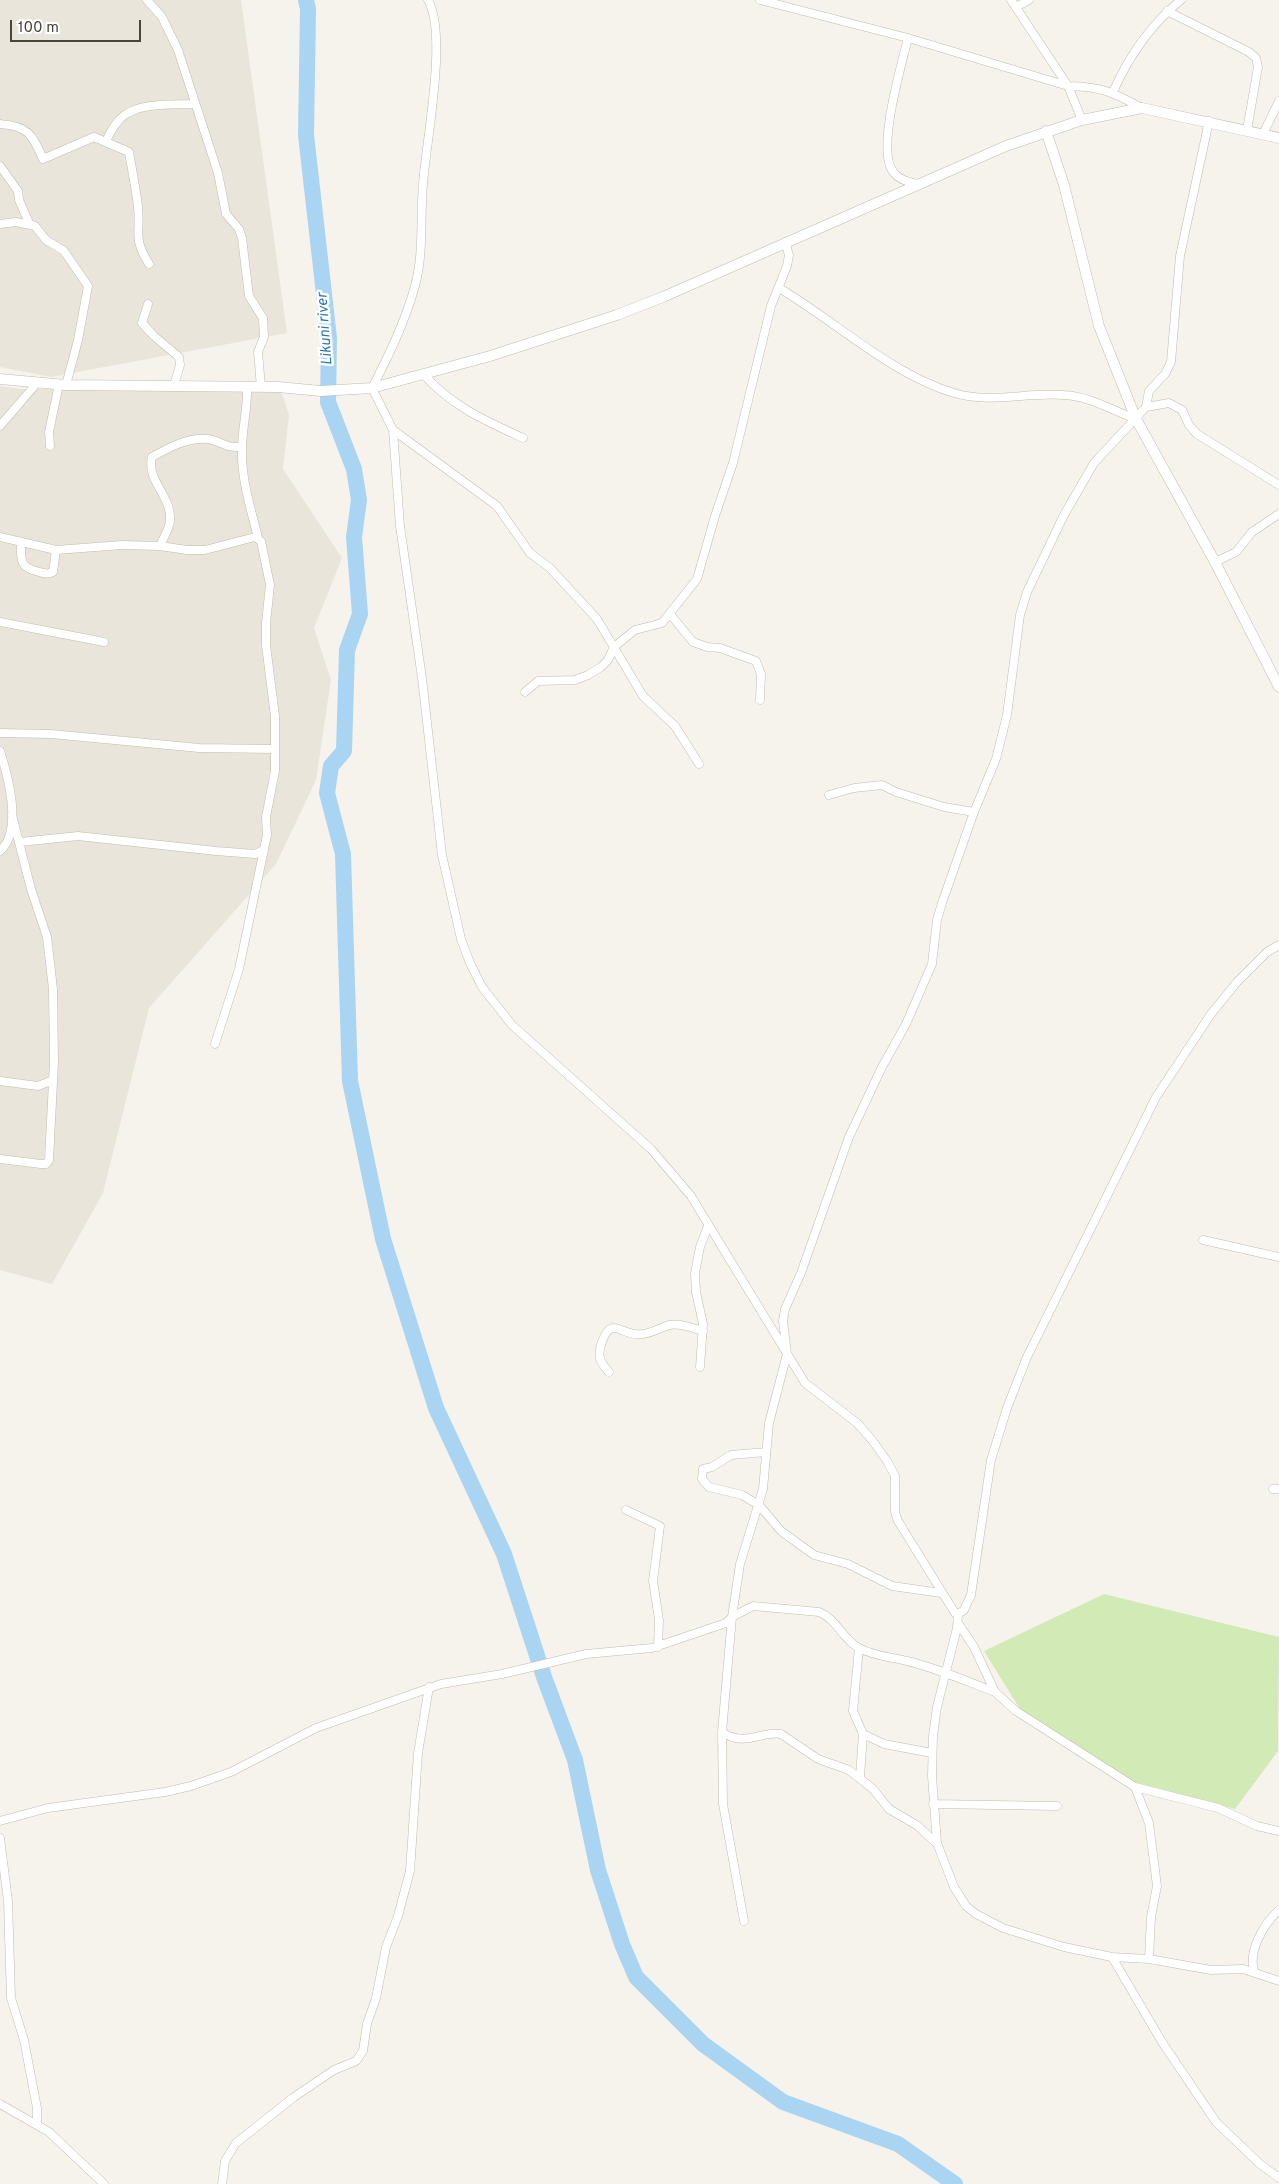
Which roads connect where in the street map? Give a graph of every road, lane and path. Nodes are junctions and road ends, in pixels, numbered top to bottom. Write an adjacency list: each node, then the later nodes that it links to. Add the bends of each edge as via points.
1 (147, 0): 13 (street, via 162,17 178,50)
2 (428, 0): 38 (street, via 435,20 436,68 425,148 418,269 402,328)
3 (760, 0): 9 (street)
4 (1011, 0): 7 (street)
5 (1029, 0): 7 (street)
6 (1181, 0): 8 (street)
7 (1016, 7): 10 (street)
8 (1166, 12): 11 (street, via 1136,47); 18 (street, via 1256,58 1258,67)
9 (908, 38): 10 (street); 24 (street, via 888,129 889,164 893,172 904,180)
10 (1068, 86): 11 (street); 15 (street)
11 (1113, 92): 14 (street)
12 (1279, 101): 20 (street)
13 (194, 104): 22 (street, via 158,105 128,112 114,125); 37 (street, via 218,173 226,214 242,238 249,296 263,318 264,337 258,352)
14 (1142, 108): 15 (street); 16 (street)
15 (1082, 120): 19 (street)
16 (1209, 121): 18 (street); 39 (street, via 1180,256 1171,362 1149,391)
17 (0, 124): 22 (street, via 29,132 43,159 94,137)
18 (1247, 130): 20 (street)
19 (1046, 131): 24 (street); 40 (street, via 1064,185 1099,326)
20 (1263, 134): 21 (street)
21 (1279, 138)
22 (106, 141): 28 (street, via 129,152 139,209 137,230 140,248)
23 (0, 166): 26 (street, via 18,191)
24 (918, 184): 27 (street)
25 (0, 224): 26 (street, via 16,222)
26 (30, 225): 34 (street, via 64,251 88,286 78,340)
27 (785, 242): 29 (street, via 788,266); 31 (street, via 664,298 490,356)
28 (149, 264)
29 (779, 288): 40 (street, via 928,385 957,394 1003,399 1074,396); 54 (street, via 771,306 733,463 697,579)
30 (148, 304): 35 (street, via 142,323 179,357)
31 (423, 374): 38 (street); 43 (street, via 444,396 475,417)
32 (0, 379): 33 (street)
33 (37, 383): 34 (street); 41 (street)
34 (62, 384): 35 (street); 44 (street, via 49,432)
35 (174, 386): 36 (street)
36 (247, 386): 37 (street); 45 (street, via 248,408)
37 (261, 387): 38 (street, via 321,391)
38 (372, 388): 42 (street)
39 (1146, 407): 40 (street); 46 (street, via 1169,403 1182,410 1197,434)
40 (1136, 420): 53 (street); 66 (street, via 1094,463 1026,592 1007,715 996,759)
41 (0, 426)
42 (393, 430): 57 (street, via 497,506 530,554 550,568 597,619); 76 (street, via 400,526 422,678 442,855 454,913 470,963 482,987 512,1025 651,1149 691,1196)
43 (523, 438)
44 (50, 446)
45 (242, 447): 49 (street, via 246,487); 51 (street, via 228,448 207,439 176,444 152,457 150,463 155,483 169,503 170,522)
46 (1279, 484)
47 (1279, 514): 53 (street, via 1252,532 1236,552)
48 (0, 537): 50 (street)
49 (258, 538): 51 (street, via 205,550); 62 (street, via 270,585 266,645 273,694)
50 (21, 542): 52 (street); 52 (street, via 21,561 25,567 48,574 55,568)
51 (160, 546): 52 (street)
52 (56, 550)
53 (1215, 562): 58 (street)
54 (670, 614): 57 (street, via 662,623 635,630); 60 (street, via 693,642 756,661 761,674)
55 (0, 622): 56 (street)
56 (104, 642)
57 (614, 647): 59 (street, via 608,660 588,675 574,680 538,681); 64 (street, via 643,696 675,726)
58 (1279, 687)
59 (525, 692)
60 (760, 700)
61 (0, 733): 62 (street, via 51,734 199,748)
62 (275, 749): 69 (street)
63 (0, 752): 67 (street, via 6,769)
64 (699, 764)
65 (829, 795): 66 (street, via 882,785 944,807)
66 (974, 812): 80 (street, via 937,920 932,964 850,1137 785,1309 783,1321)
67 (12, 816): 68 (street); 70 (street, via 8,841)
68 (20, 842): 69 (street, via 78,836 255,854); 73 (street, via 47,937 55,1013)
69 (264, 850): 72 (street, via 239,969)
70 (0, 851)
71 (1279, 945): 87 (street, via 1267,952 1216,1007 1156,1096 1027,1357 991,1460 974,1588 964,1610)
72 (215, 1044)
73 (53, 1080): 74 (street, via 38,1086); 75 (street, via 48,1162)
74 (0, 1081)
75 (0, 1158)
76 (708, 1226): 79 (street, via 695,1273); 80 (street)
77 (1203, 1240): 78 (street)
78 (1279, 1257)
79 (703, 1331): 81 (street); 82 (street, via 671,1325 642,1334 614,1327 608,1329 598,1353 599,1360)
80 (787, 1354): 83 (street, via 769,1423); 86 (street, via 805,1383 857,1424 887,1460 896,1483 895,1512)
81 (700, 1367)
82 (609, 1372)
83 (766, 1452): 84 (street); 84 (street, via 731,1455 703,1469 701,1474 709,1487 742,1495)
84 (759, 1505): 86 (street, via 781,1531 814,1555 848,1564 892,1586); 88 (street, via 740,1564)
85 (626, 1510): 90 (street, via 660,1526 652,1581 659,1620)
86 (941, 1592): 87 (street)
87 (958, 1614): 89 (street)
88 (732, 1618): 90 (street); 91 (street, via 753,1606 819,1612); 95 (street)
89 (958, 1623): 92 (street); 94 (street, via 974,1647)
90 (658, 1647): 93 (street, via 586,1654)
91 (859, 1648): 92 (street); 96 (street, via 853,1711)
92 (945, 1674): 94 (street); 97 (street, via 937,1707)
93 (429, 1687): 102 (street, via 316,1728 231,1772 190,1786 48,1808); 116 (street, via 418,1753 410,1871 386,1947 363,2051 356,2061 334,2070 294,2097 236,2143 225,2161)
94 (995, 1692): 99 (street, via 1016,1712)
95 (722, 1732): 98 (street, via 738,1738 756,1739 781,1734 808,1753); 107 (street, via 723,1804)
96 (863, 1734): 97 (street, via 884,1744); 98 (street)
97 (932, 1753): 100 (street)
98 (860, 1778): 105 (street, via 889,1809 918,1826)
99 (1135, 1787): 103 (street, via 1218,1808 1257,1826); 109 (street, via 1149,1823 1158,1886 1151,1917)
100 (933, 1804): 101 (street); 105 (street)
101 (1057, 1806)
102 (0, 1821)
103 (1279, 1831)
104 (0, 1838): 113 (street, via 8,1901 11,1998 24,2040)
105 (937, 1843): 108 (street, via 959,1897 976,1914 1003,1928 1064,1947)
106 (1279, 1910): 110 (street, via 1265,1925 1254,1954)
107 (744, 1921)
108 (1112, 1957): 109 (street); 114 (street, via 1162,2042 1211,2115 1260,2164)
109 (1149, 1958): 110 (street, via 1211,1970)
110 (1254, 1971): 111 (street)
111 (1279, 1981)
112 (0, 2104): 113 (street)
113 (37, 2124): 115 (street, via 61,2142)
114 (1279, 2178)
115 (104, 2184)
116 (222, 2184)

